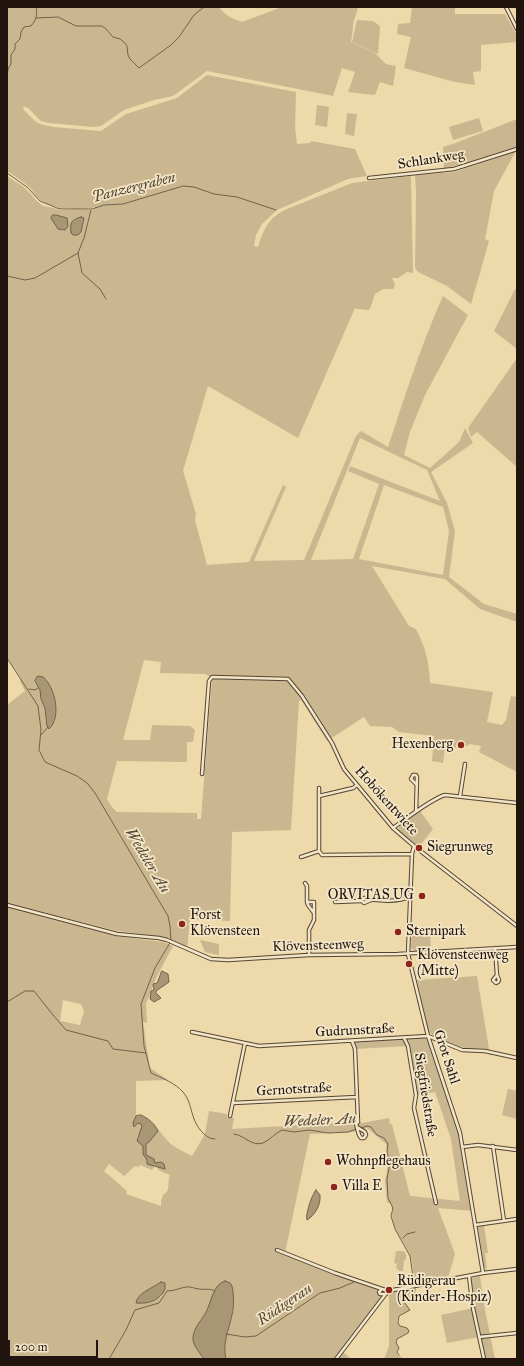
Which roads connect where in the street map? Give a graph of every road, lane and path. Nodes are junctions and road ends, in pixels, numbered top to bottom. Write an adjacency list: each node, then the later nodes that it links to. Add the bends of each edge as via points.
1 (506, 7): 2 (street)
2 (517, 29)
3 (517, 149): 4 (street, Schlankweg, via 454,169)
4 (369, 178)
5 (465, 764): 11 (street)
6 (202, 774): 7 (street, Hobökentwiete, via 209,680 212,677 288,679 302,696 332,743 344,769)
7 (357, 785): 10 (street); 14 (street, Hobökentwiete)
8 (417, 785): 13 (street)
9 (319, 788): 10 (street)
10 (319, 796): 16 (street)
11 (460, 796): 12 (street); 13 (street, via 442,796)
12 (517, 803)
13 (416, 811): 14 (street)
14 (393, 828): 15 (street, Hobökentwiete)
15 (414, 846): 17 (street, Grot Sahl); 27 (street, Hobökentwiete)
16 (319, 851): 17 (street, via 322,855); 18 (street)
17 (412, 854): 20 (street, Grot Sahl)
18 (301, 857)
19 (305, 883): 22 (street)
20 (411, 896): 21 (street); 24 (street, Grot Sahl)
21 (405, 899): 23 (street, via 363,898 361,901); 24 (street)
22 (307, 902): 26 (street); 26 (street, via 314,902)
23 (335, 902)
24 (411, 903): 30 (street, Grot Sahl)
25 (7, 905): 31 (street, Klövensteenweg, via 117,934 167,940 211,959)
26 (314, 913): 31 (street, via 309,930)
27 (517, 926)
28 (517, 947): 29 (street, Klövensteenweg)
29 (495, 948): 30 (street, Klövensteenweg); 32 (street)
30 (408, 954): 31 (street, Klövensteenweg); 34 (street, Grot Sahl)
31 (309, 956)
32 (497, 975)
33 (192, 1032): 37 (street, Gudrunstraße)
34 (428, 1036): 35 (street, Gudrunstraße); 38 (street, Gudrunstraße, via 462,1050 485,1051); 44 (street, Grot Sahl, via 460,1133)
35 (404, 1038): 36 (street, Gudrunstraße); 46 (street, Siegfriedstraße, via 408,1046 416,1095 414,1108)
36 (352, 1041): 37 (street, Gudrunstraße, via 259,1046); 39 (street, via 355,1049)
37 (245, 1043): 40 (street)
38 (517, 1058)
39 (357, 1097): 40 (street, Gernotstraße); 42 (street)
40 (233, 1103): 41 (street)
41 (230, 1116)
42 (357, 1127): 42 (street, via 359,1136 363,1138 366,1134)
43 (493, 1146): 44 (street); 45 (street); 48 (street)
44 (462, 1147): 49 (street, Grot Sahl)
45 (517, 1150)
46 (436, 1203)
47 (517, 1219): 48 (street)
48 (504, 1221): 49 (street)
49 (475, 1225): 52 (street, Grot Sahl)
50 (277, 1250): 54 (street)
51 (517, 1269): 52 (street)
52 (483, 1273): 53 (street)
53 (469, 1276): 55 (street); 58 (street)
54 (383, 1289): 55 (street); 56 (street, via 379,1294)
55 (388, 1291): 56 (street)
56 (386, 1294): 59 (street)
57 (517, 1333): 58 (street)
58 (479, 1337): 60 (street)
59 (336, 1359)
60 (484, 1359)

